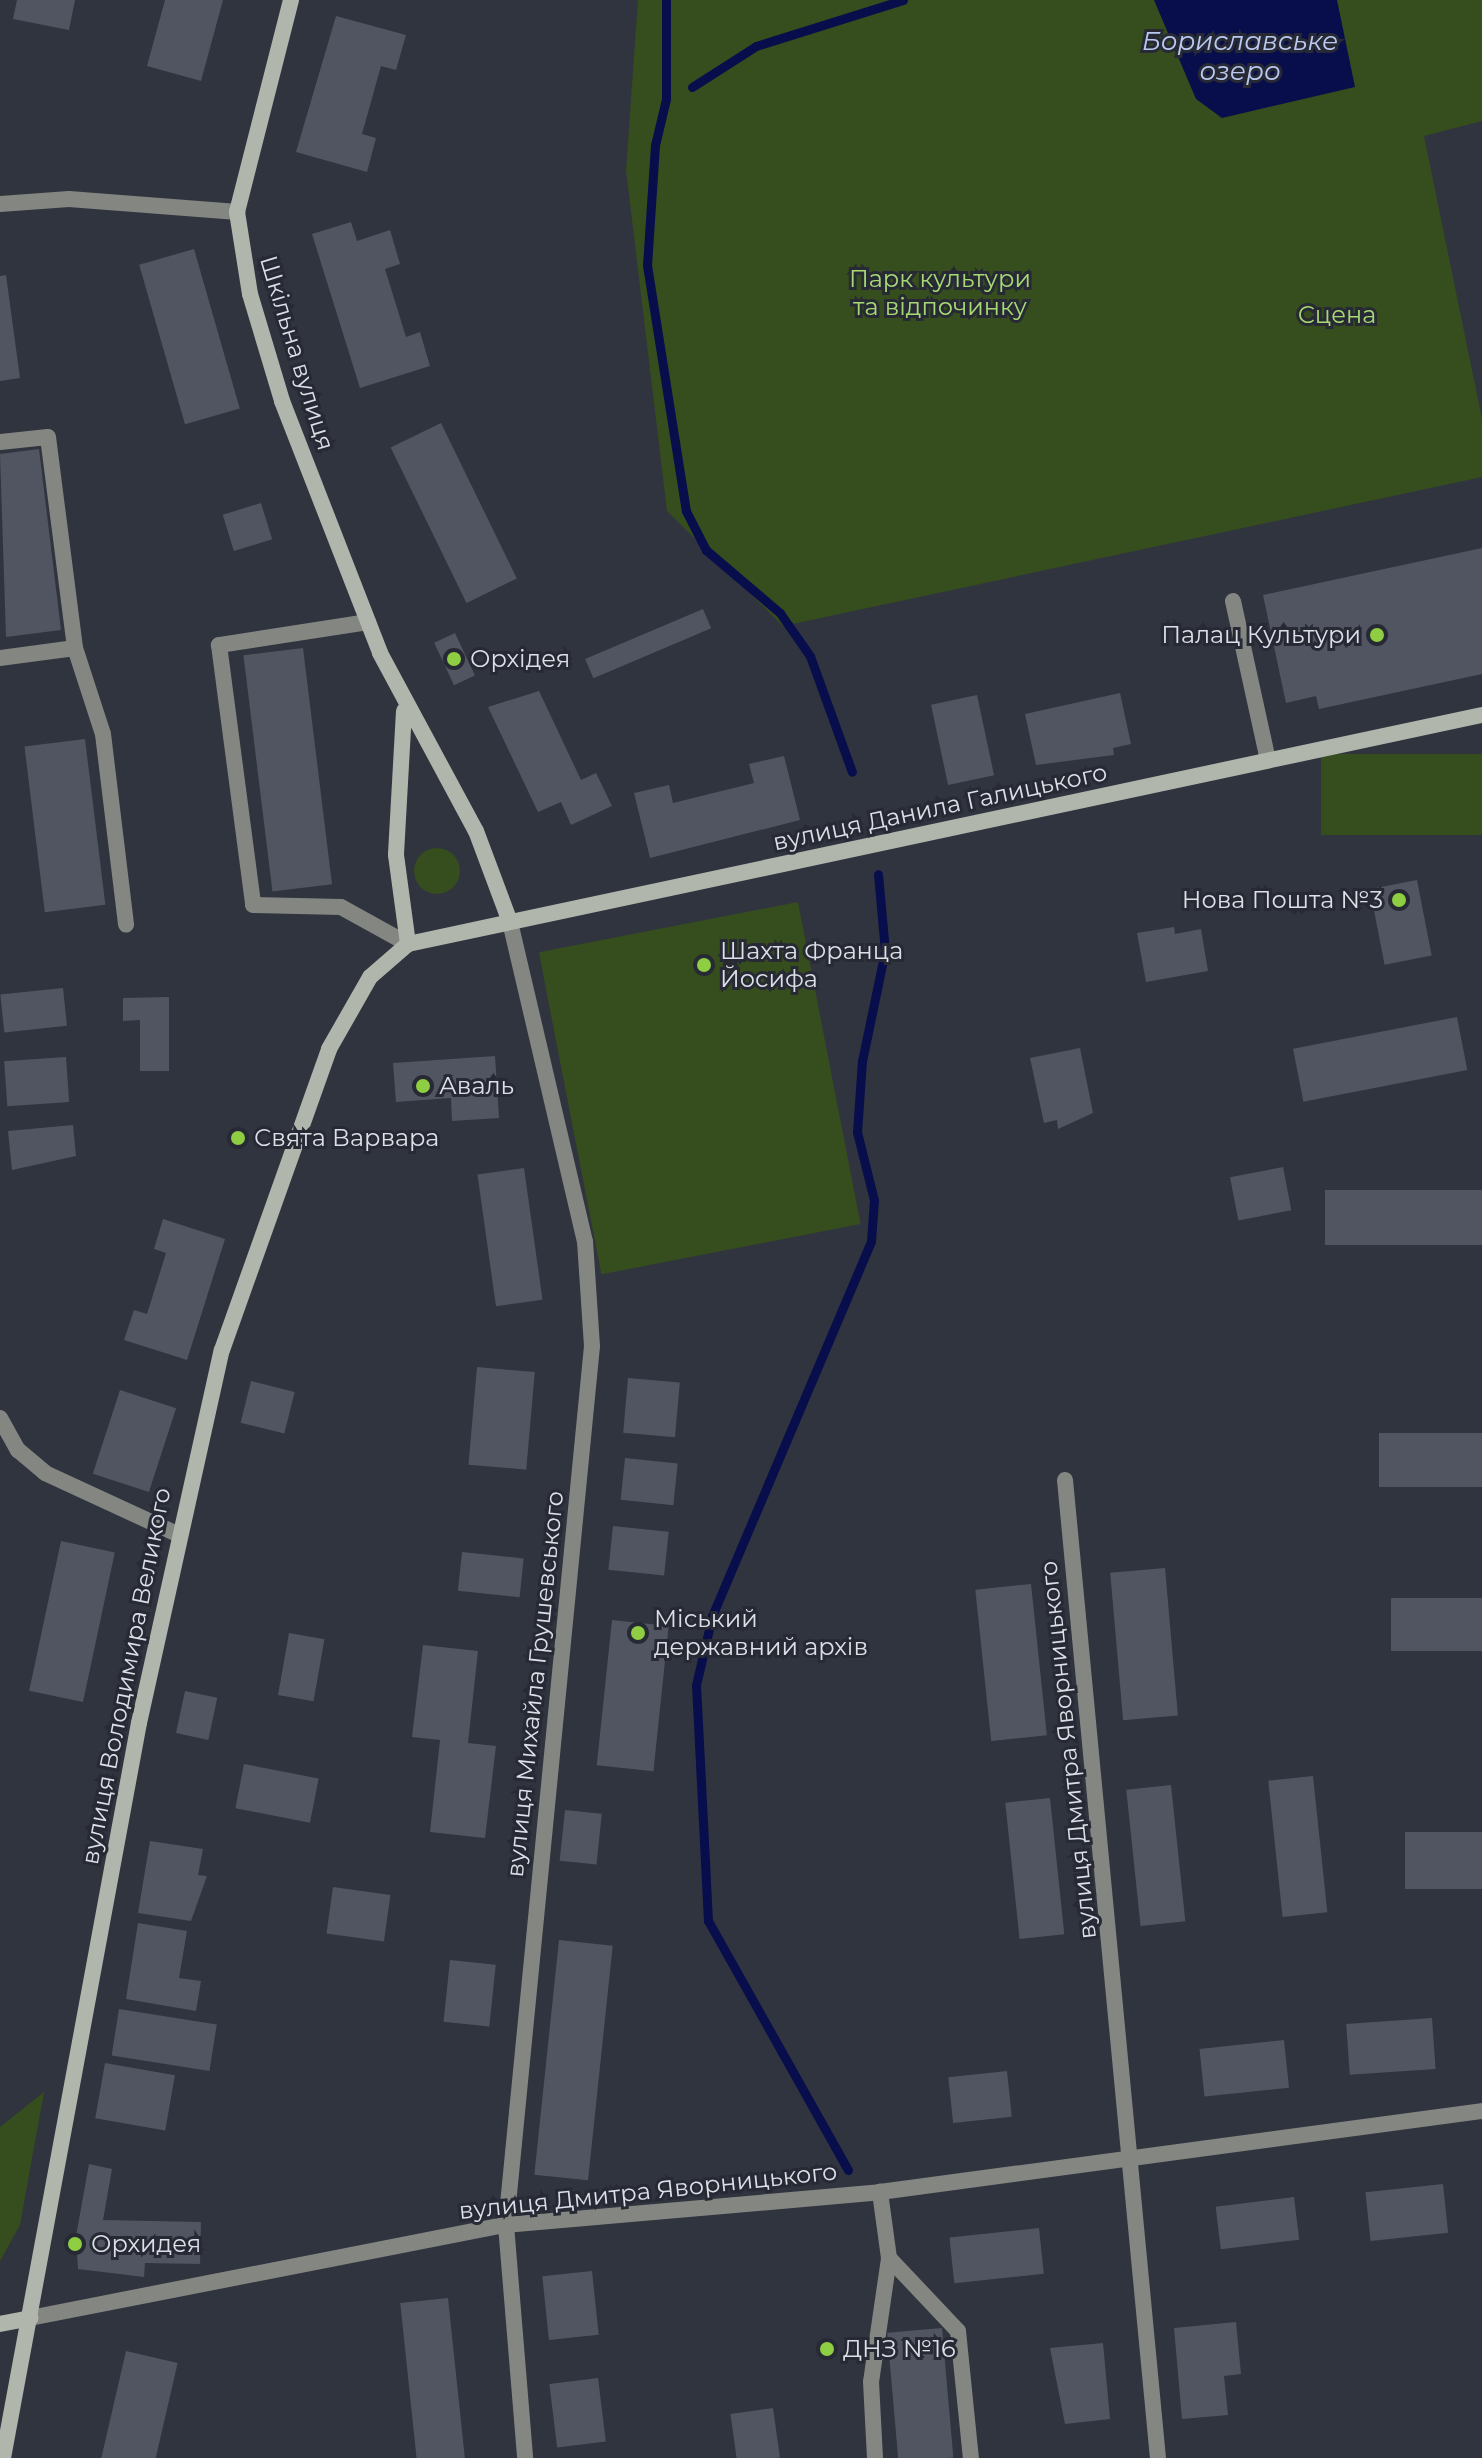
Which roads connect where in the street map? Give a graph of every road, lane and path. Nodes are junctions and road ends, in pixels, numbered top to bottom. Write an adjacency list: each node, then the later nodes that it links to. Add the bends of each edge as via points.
1 (291, 0): 3 (main road, Шкільна вулиця)
2 (0, 204): 3 (street, via 69,199)
3 (237, 212): 6 (main road, Шкільна вулиця, via 250,294 282,401)
4 (0, 442): 7 (street, via 48,437)
5 (1233, 601): 11 (street)
6 (368, 622): 9 (main road, Шкільна вулиця); 14 (street, via 219,645 253,905 341,907)
7 (75, 648): 8 (street); 13 (street, via 103,734)
8 (0, 658)
9 (404, 709): 12 (main road, Шкільна вулиця, via 476,831); 14 (main road, Шкільна вулиця, via 396,855)
10 (1482, 715): 11 (main road, вулиця Данила Галицького)
11 (1268, 760): 12 (main road, вулиця Данила Галицького)
12 (510, 922): 14 (main road, вулиця Данила Галицького); 21 (street, вулиця Михайла Грушевського, via 585,1241 592,1346)
13 (126, 925)
14 (408, 944): 17 (main road, вулиця Володимира Великого, via 370,977 329,1049 222,1350)
15 (0, 1418): 17 (street, via 18,1450 45,1473)
16 (1065, 1480): 19 (street, вулиця Дмитра Яворницького)
17 (177, 1534): 23 (main road, вулиця Володимира Великого)
18 (1482, 2111): 19 (street, вулиця Дмитра Яворницького)
19 (1132, 2159): 20 (street, вулиця Дмитра Яворницького); 29 (street, вулиця Дмитра Яворницького)
20 (880, 2192): 21 (street, вулиця Дмитра Яворницького); 22 (street)
21 (506, 2225): 23 (street, вулиця Дмитра Яворницького); 26 (street, вулиця Михайла Грушевського)
22 (889, 2258): 27 (street, via 871,2382); 28 (street, via 958,2331)
23 (30, 2318): 24 (main road); 25 (main road, вулиця Володимира Великого)
24 (0, 2324)
25 (3, 2458)
26 (525, 2458)
27 (875, 2458)
28 (971, 2458)
29 (1158, 2458)

